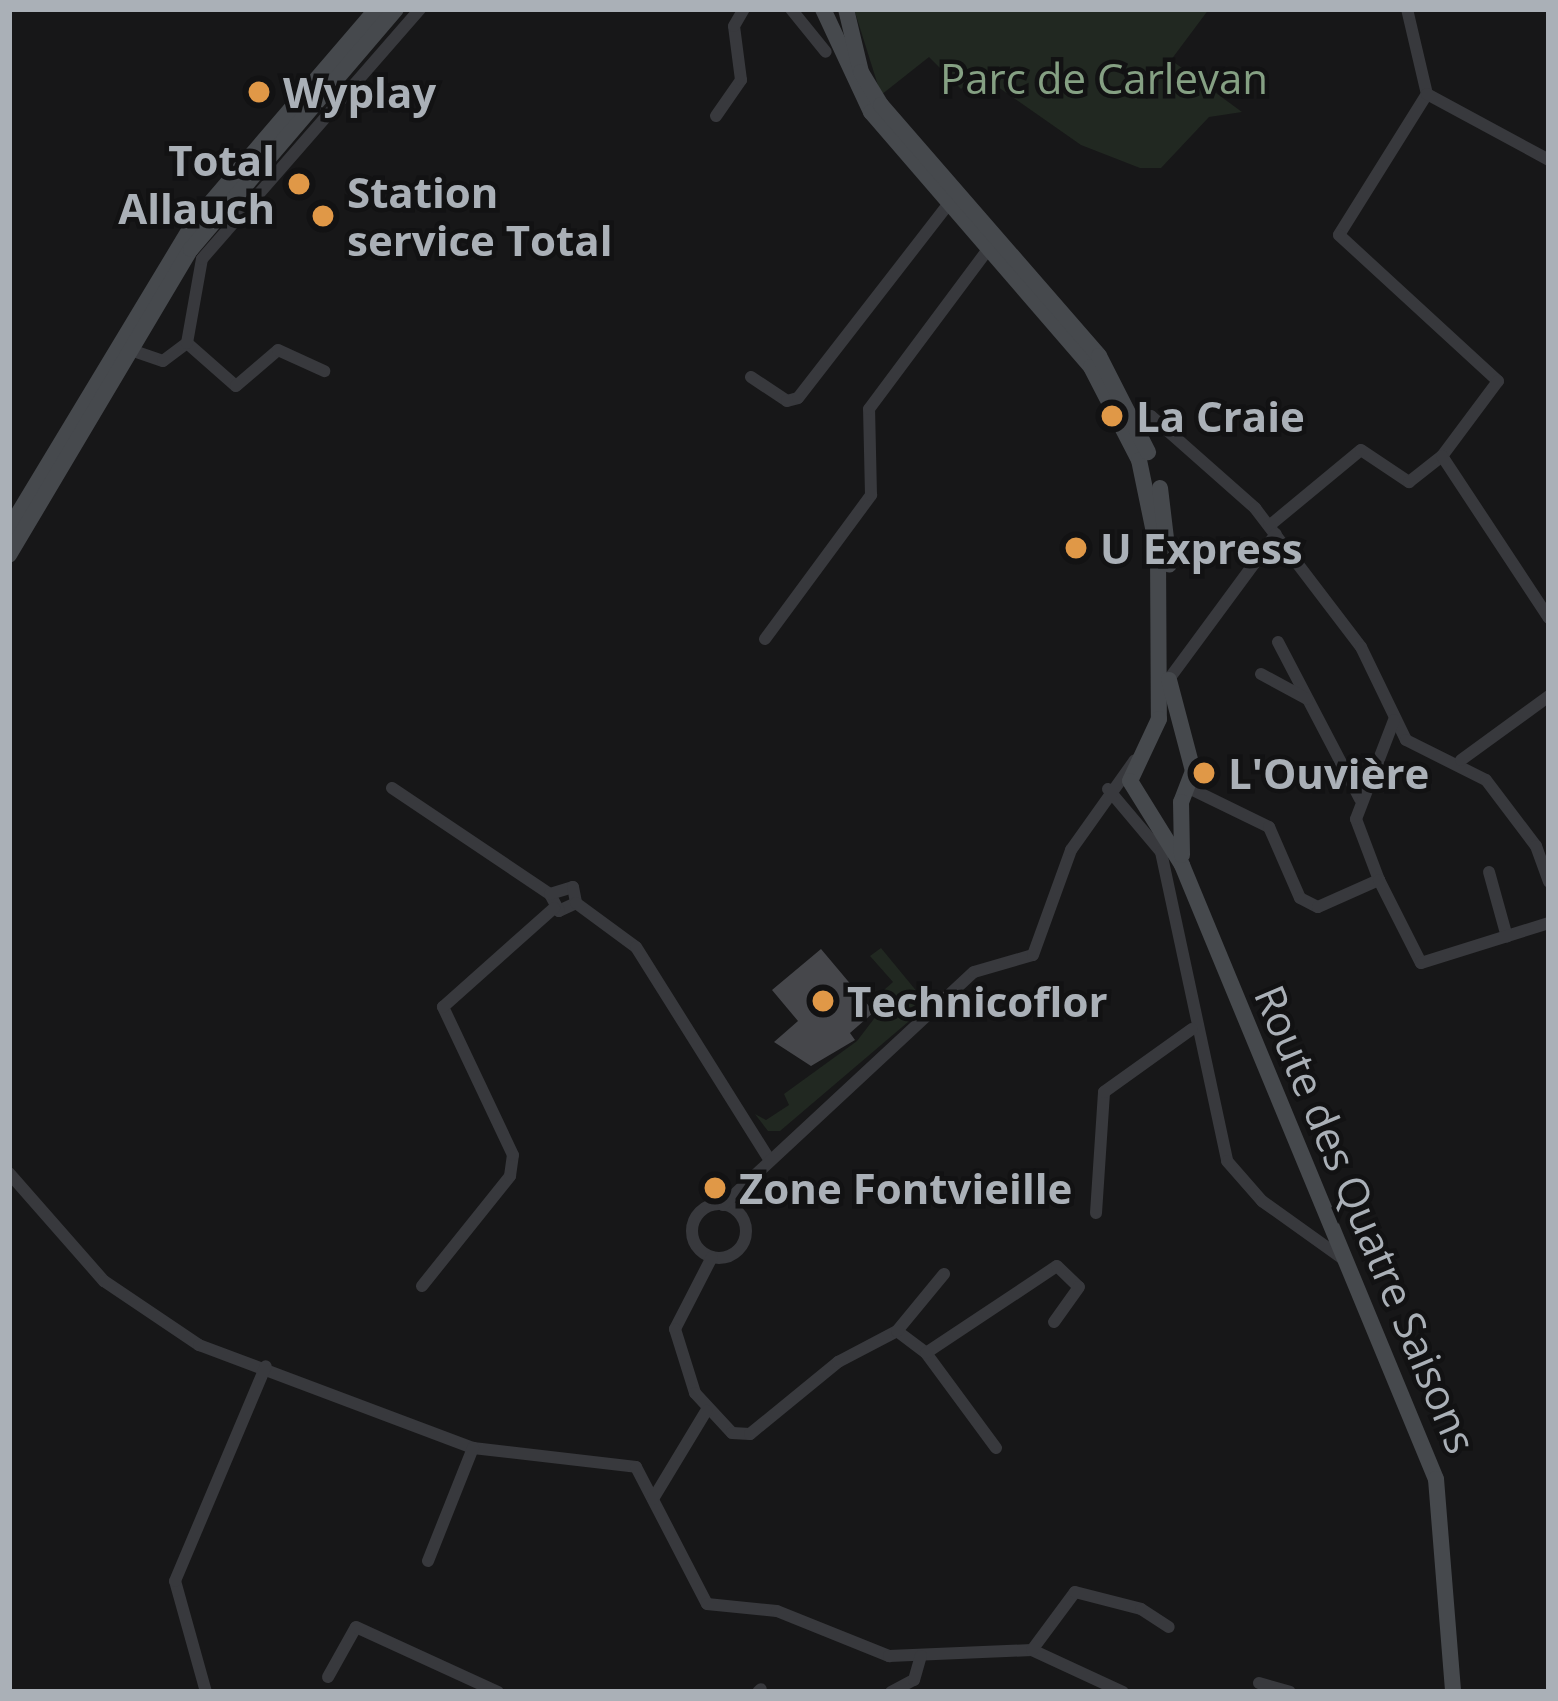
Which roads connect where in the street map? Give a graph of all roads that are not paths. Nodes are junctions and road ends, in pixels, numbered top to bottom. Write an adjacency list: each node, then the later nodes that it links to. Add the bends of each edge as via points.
1 (377, 9): 16 (main road, via 206,208)
2 (396, 9): 16 (main road, via 227,202)
3 (420, 9): 15 (street, via 255,189 202,259)
4 (744, 9): 11 (street, via 734,26 741,80)
5 (791, 9): 9 (street)
6 (823, 9): 13 (main road, via 861,96)
7 (845, 9): 13 (main road, via 870,89)
8 (1407, 9): 10 (street)
9 (826, 52)
10 (1427, 94): 12 (street); 22 (street, via 1339,235 1498,381)
11 (716, 116)
12 (1549, 160)
13 (951, 200): 14 (main road); 18 (street, via 797,398 787,401)
14 (993, 243): 19 (main road, via 1099,356); 27 (street, via 868,409 871,495)
15 (187, 343): 16 (street, via 164,361); 17 (street, via 236,386 278,350)
16 (122, 347): 23 (main road); 25 (main road)
17 (324, 371)
18 (751, 377)
19 (1128, 417): 20 (street); 21 (main road); 34 (main road, via 1158,552 1159,718)
20 (1165, 428): 21 (street); 24 (street)
21 (1142, 436): 29 (main road, via 1167,526)
22 (1442, 456): 24 (street, via 1409,482 1361,450); 26 (street)
23 (9, 529)
24 (1272, 530): 29 (street); 33 (street, via 1361,647)
25 (9, 555)
26 (1549, 618)
27 (765, 639)
28 (1278, 642): 32 (street)
29 (1169, 674): 35 (main road, Route des Quatre Saisons)
30 (1261, 674): 32 (street)
31 (1549, 696): 37 (street)
32 (1308, 700): 42 (street)
33 (1394, 720): 37 (street, via 1420,754); 42 (street)
34 (1150, 748): 35 (main road); 36 (main road)
35 (1184, 755): 41 (main road, Route des Quatre Saisons)
36 (1135, 760): 39 (street); 40 (main road)
37 (1461, 760): 47 (street, via 1519,822)
38 (392, 788): 48 (street)
39 (1108, 789): 40 (street); 52 (street, via 1161,852); 53 (street, via 1047,897 1034,955 974,972)
40 (1134, 791): 43 (main road, Route des Quatre Saisons)
41 (1186, 795): 43 (main road); 44 (main road, Route des Quatre Saisons); 46 (street, via 1270,827 1306,905)
42 (1360, 799): 46 (street, via 1360,836)
43 (1148, 806): 44 (main road, Route des Quatre Saisons)
44 (1183, 865): 58 (main road, Route des Quatre Saisons)
45 (1489, 872): 51 (street)
46 (1379, 880): 51 (street, via 1421,963)
47 (1549, 882)
48 (552, 901): 49 (street); 49 (street, via 568,884); 60 (street, via 443,1007 513,1155 510,1176)
49 (576, 903): 53 (street, via 658,975)
50 (1549, 923): 51 (street)
51 (1507, 937)
52 (1192, 1029): 56 (street, via 1104,1092); 58 (street, via 1228,1161 1262,1201)
53 (767, 1156): 55 (street)
54 (9, 1173): 64 (street, via 49,1228 150,1320)
55 (723, 1205): 57 (street, via 700,1212 692,1226); 57 (street, via 743,1220 745,1237 729,1256)
56 (1096, 1213)
57 (712, 1257): 65 (street, via 675,1329)
58 (1348, 1262): 70 (main road, Route des Quatre Saisons, via 1436,1479)
59 (944, 1274): 62 (street)
60 (422, 1286)
61 (1054, 1322): 63 (street, via 1079,1287 1057,1266)
62 (897, 1331): 63 (street); 65 (street, via 838,1362 750,1434 732,1433)
63 (926, 1353): 67 (street)
64 (266, 1366): 66 (street); 76 (street, via 176,1581)
65 (706, 1411): 68 (street)
66 (473, 1448): 68 (street, via 532,1462 626,1461); 69 (street)
67 (996, 1448)
68 (653, 1499): 73 (street, via 707,1604 777,1611 889,1656)
69 (428, 1561)
70 (1450, 1608): 81 (main road, Route des Quatre Saisons); 82 (main road, Route des Quatre Saisons)
71 (1169, 1627): 72 (street, via 1141,1609 1075,1592)
72 (1032, 1650): 73 (street); 79 (street)
73 (921, 1656): 78 (street, via 914,1680)
74 (328, 1677): 77 (street, via 356,1627)
75 (1259, 1683): 80 (street)
76 (206, 1692)
77 (498, 1692)
78 (891, 1692)
79 (1123, 1692)
80 (1290, 1692)
81 (1443, 1692)
82 (1453, 1692)

